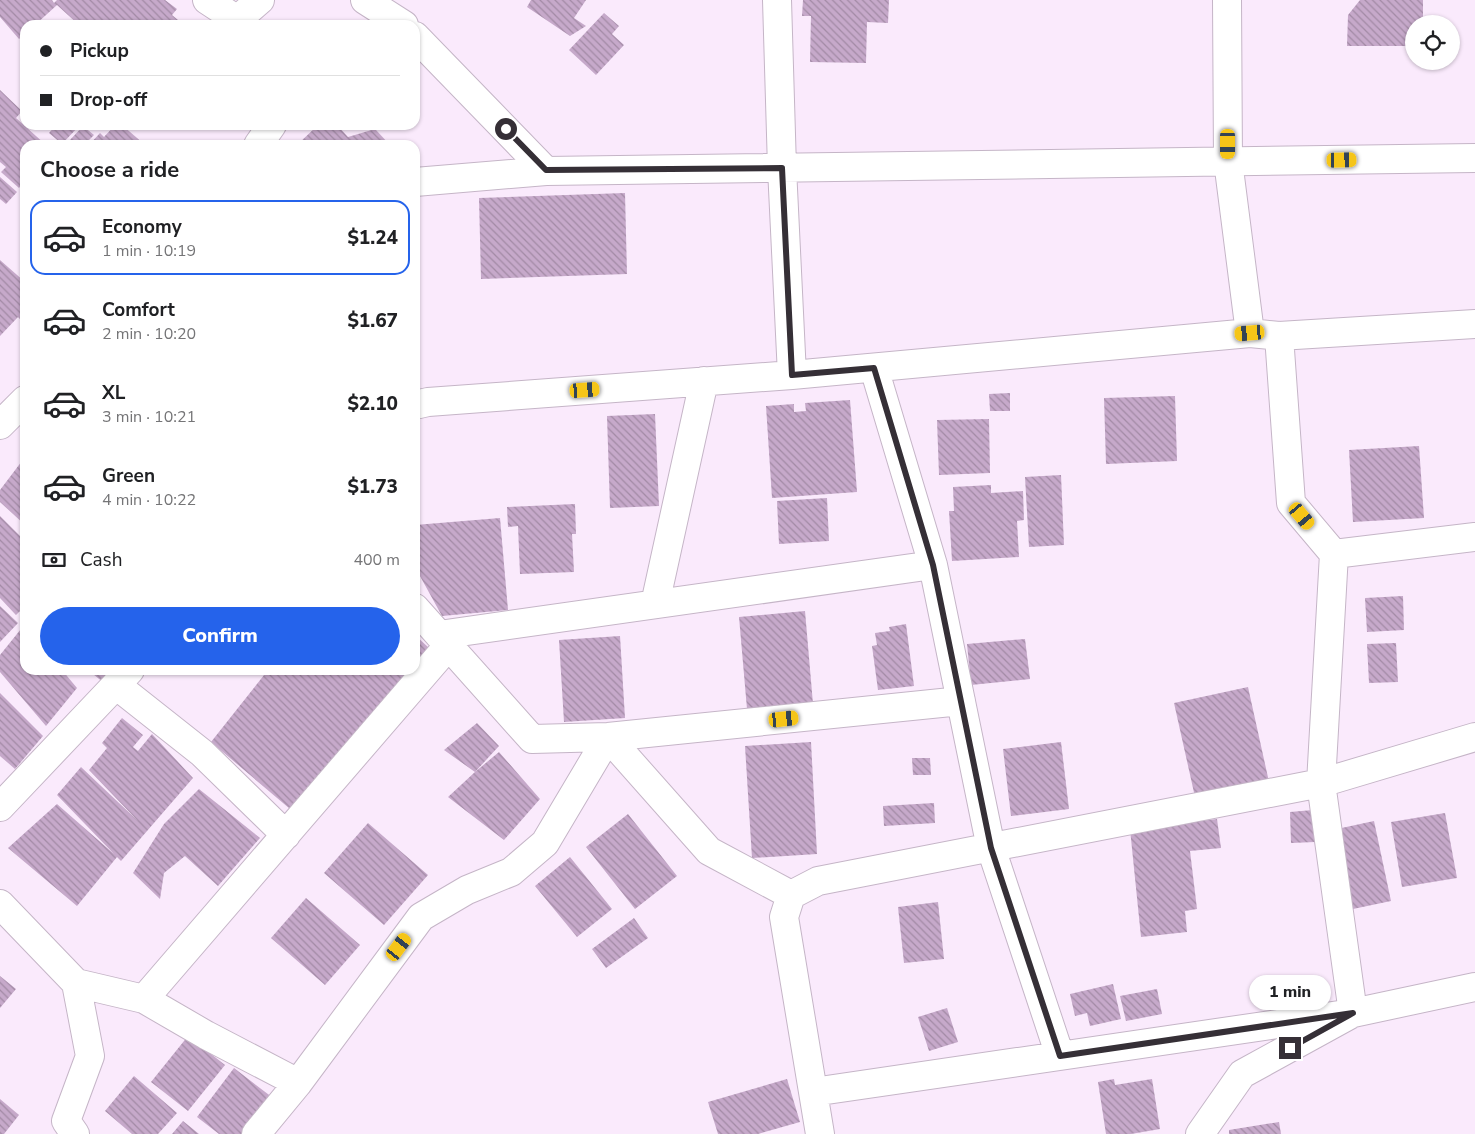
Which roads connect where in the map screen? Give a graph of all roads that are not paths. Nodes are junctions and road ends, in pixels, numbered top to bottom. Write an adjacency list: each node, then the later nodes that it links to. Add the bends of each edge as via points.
1 (207, 0): 6 (street)
2 (260, 0): 7 (street)
3 (365, 0): 8 (street)
4 (777, 0): 12 (street)
5 (1226, 0): 11 (street)
6 (238, 20)
7 (243, 20)
8 (396, 20)
9 (420, 41): 13 (street)
10 (1475, 158): 11 (street)
11 (1228, 161): 12 (street); 16 (street)
12 (782, 168): 13 (street); 19 (street)
13 (546, 170): 14 (street)
14 (420, 182)
15 (1475, 324): 17 (street)
16 (1250, 333): 17 (street); 18 (street)
17 (1279, 336): 25 (street, via 1291,503)
18 (874, 368): 19 (street); 26 (street)
19 (792, 375): 20 (street)
20 (704, 382): 21 (street); 27 (street)
21 (420, 404)
22 (20, 405): 23 (street)
23 (0, 426)
24 (1475, 537): 25 (street)
25 (1334, 554): 36 (street)
26 (933, 565): 27 (street); 33 (street)
27 (655, 604): 29 (street)
28 (420, 614): 29 (street)
29 (444, 640): 30 (street); 34 (street, via 532,740)
30 (420, 670)
31 (416, 675): 38 (street)
32 (123, 678): 37 (street); 38 (street)
33 (961, 701): 34 (street); 39 (street)
34 (608, 737): 40 (street, via 709,851); 47 (street, via 545,843 511,872 467,890 422,917)
35 (1475, 737): 36 (street)
36 (1321, 783): 39 (street); 45 (street)
37 (0, 807)
38 (286, 835): 44 (street)
39 (991, 848): 40 (street, via 818,881); 46 (street)
40 (791, 895): 48 (street, via 784,917)
41 (0, 904): 42 (street)
42 (76, 983): 44 (street); 49 (street, via 90,1056)
43 (1475, 987): 45 (street)
44 (144, 999): 47 (street)
45 (1353, 1013): 46 (street); 52 (street, via 1242,1074)
46 (1060, 1056): 48 (street)
47 (298, 1083): 50 (street)
48 (813, 1092): 51 (street)
49 (64, 1130)
50 (256, 1134)
51 (820, 1134)
52 (1200, 1134)

